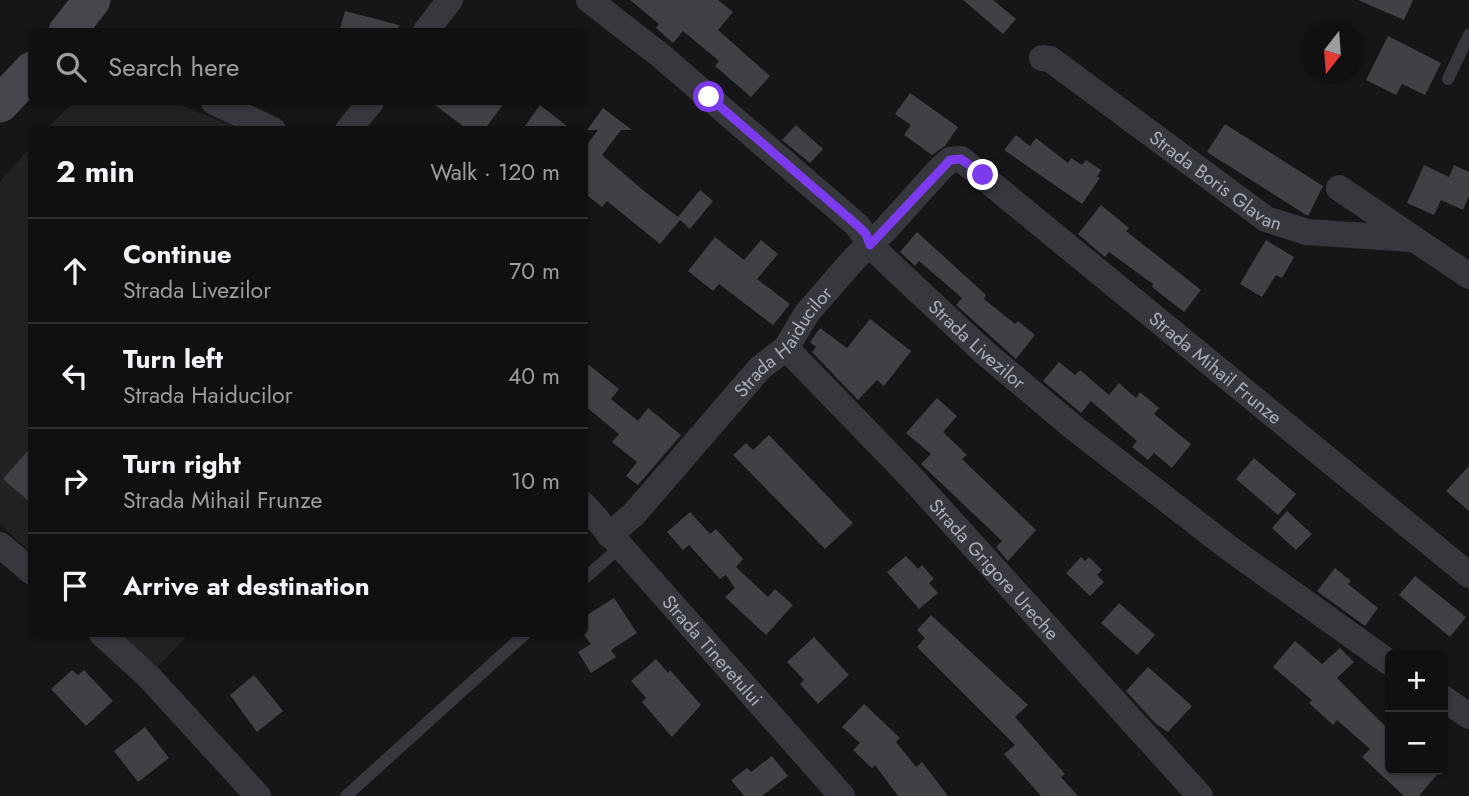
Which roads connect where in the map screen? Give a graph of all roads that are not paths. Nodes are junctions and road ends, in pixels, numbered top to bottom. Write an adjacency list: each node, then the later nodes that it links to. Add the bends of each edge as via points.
1 (450, 0): 3 (street)
2 (589, 0): 16 (street, Strada Livezilor, via 660,55 858,226)
3 (428, 28)
4 (1469, 35): 7 (lane)
5 (1042, 58): 15 (street, Strada Boris Glavan, via 1050,59 1266,219 1307,232)
6 (28, 74): 8 (street)
7 (1448, 79)
8 (0, 104)
9 (220, 105): 11 (street)
10 (368, 105): 12 (street)
11 (265, 126)
12 (351, 126)
13 (961, 159): 16 (street, Strada Haiducilor, via 950,160 939,170); 24 (street, Strada Mihail Frunze)
14 (1339, 188): 15 (street, Strada Boris Glavan)
15 (1412, 239): 17 (street, Strada Boris Glavan)
16 (870, 245): 18 (street, Strada Haiducilor, via 807,313); 27 (street, Strada Livezilor, via 985,353 1139,481)
17 (1469, 276)
18 (786, 348): 20 (street, Strada Haiducilor, via 760,368); 33 (street, Strada Grigore Ureche, via 910,476)
19 (588, 510): 20 (street, Strada Tineretului)
20 (614, 542): 23 (lane); 32 (street, Strada Tineretului, via 676,605)
21 (0, 545): 22 (street)
22 (28, 569)
23 (588, 574)
24 (1469, 575)
25 (106, 637): 30 (street)
26 (522, 637): 31 (lane)
27 (1385, 660)
28 (1448, 701): 29 (street)
29 (1469, 716)
30 (258, 796)
31 (346, 796)
32 (842, 796)
33 (1200, 796)

